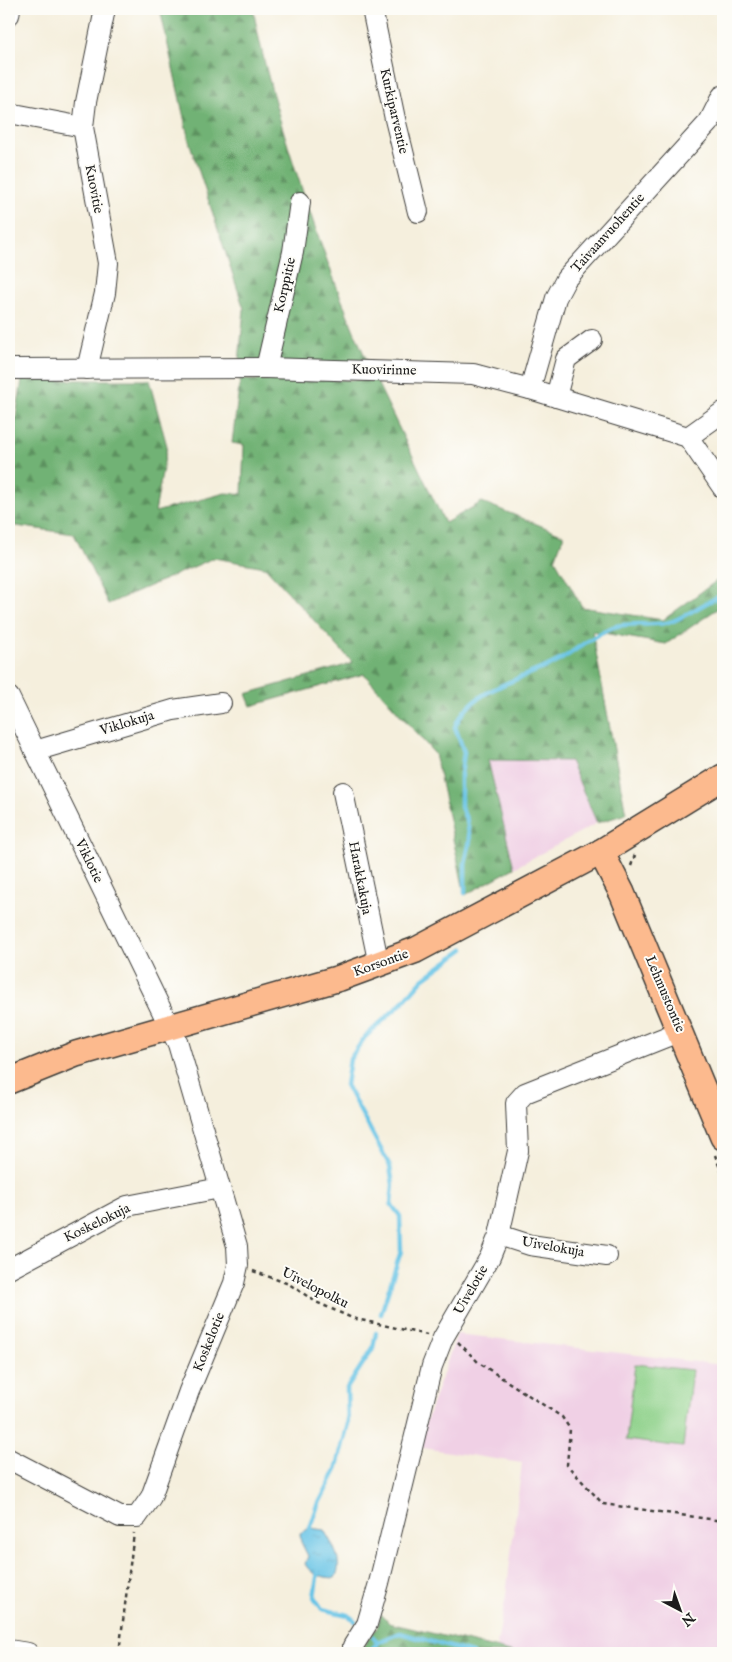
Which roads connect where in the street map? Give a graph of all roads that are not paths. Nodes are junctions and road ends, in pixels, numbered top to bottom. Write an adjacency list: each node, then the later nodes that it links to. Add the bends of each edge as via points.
1 (10, 9): 4 (street)
2 (105, 9): 7 (street, Kuovitie)
3 (372, 9): 9 (street, Kurkiparventie)
4 (9, 16)
5 (722, 96): 14 (street, Taivaanvuohentie, via 709,122 566,279 556,298)
6 (9, 113): 7 (street)
7 (83, 127): 13 (street, Kuovitie, via 108,264 106,293)
8 (300, 202): 11 (street, Korppitie, via 293,252)
9 (418, 212)
10 (592, 340): 15 (street, via 566,359)
11 (266, 368): 13 (street, Kuovirinne); 14 (street, Kuovirinne, via 458,372)
12 (9, 369): 13 (street, Kuovirinne)
13 (87, 369)
14 (530, 389): 15 (street, Kuovirinne)
15 (556, 397): 17 (street, Kuovirinne)
16 (723, 412): 17 (street)
17 (688, 437): 18 (street)
18 (723, 488)
19 (9, 697): 21 (street, Viklotie)
20 (221, 703): 21 (street, Viklokuja, via 173,710)
21 (36, 751): 26 (street, Viklotie)
22 (723, 776): 24 (main road, Korsontie)
23 (343, 792): 25 (street, Harakkakuja)
24 (601, 852): 25 (main road, Korsontie, via 493,911); 27 (main road, Lehmustontie, via 622,893)
25 (379, 965): 26 (main road, Korsontie)
26 (169, 1026): 28 (main road, Korsontie, via 76,1054); 30 (street, Koskelotie, via 178,1044)
27 (681, 1032): 29 (main road, Lehmustontie); 31 (street, Uivelotie, via 525,1093 516,1103 518,1151)
28 (9, 1079)
29 (723, 1137)
30 (220, 1188): 33 (street, Koskelokuja, via 127,1206); 34 (street, Koskelotie, via 237,1246 238,1265 234,1283 189,1391 151,1497 136,1517 120,1517)
31 (500, 1236): 32 (street, Uivelokuja, via 530,1245); 35 (street, Uivelotie, via 443,1338 432,1366 367,1624)
32 (607, 1256)
33 (9, 1268)
34 (9, 1459)
35 (353, 1646)
36 (9, 1650): 37 (street)
37 (28, 1653)

